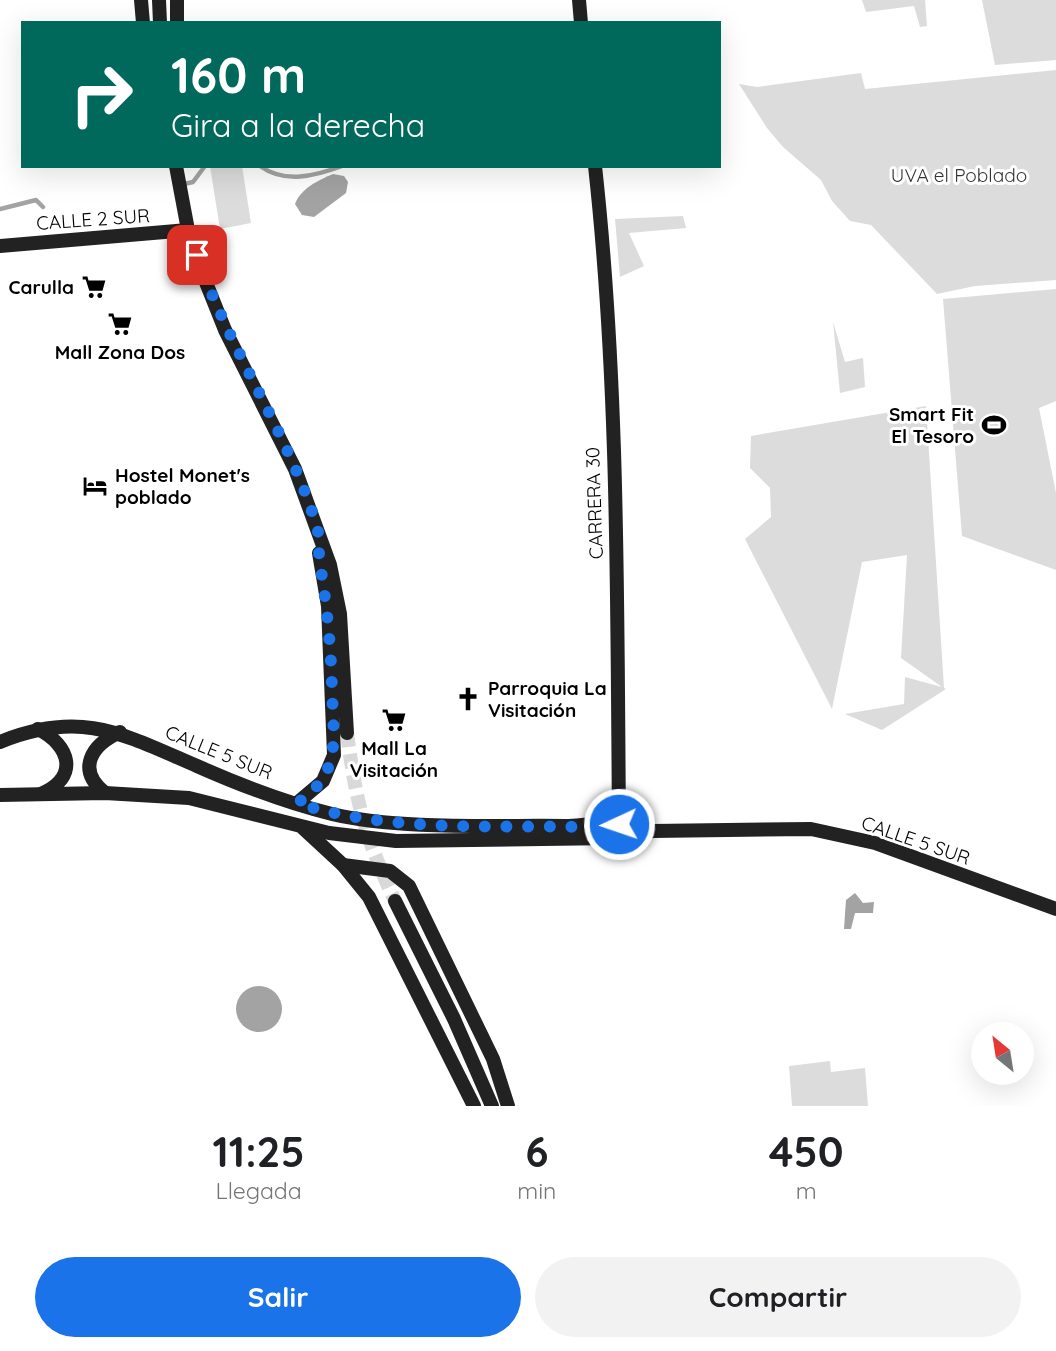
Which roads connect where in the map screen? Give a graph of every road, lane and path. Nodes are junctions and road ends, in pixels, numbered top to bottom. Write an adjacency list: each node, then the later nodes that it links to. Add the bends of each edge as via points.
1 (159, 0): 4 (street)
2 (177, 0): 5 (street)
3 (579, 0): 6 (street)
4 (160, 21)
5 (177, 21)
6 (581, 21)
7 (176, 168): 9 (street)
8 (596, 168): 21 (street, CARRERA 30, via 609,351)
9 (188, 230): 10 (street, CALLE 2 SUR); 11 (street, via 226,330 295,469)
10 (0, 246)
11 (318, 531): 14 (street, via 337,594); 19 (street, via 329,616 334,755 323,781)
12 (38, 729): 13 (street, CALLE 5 SUR, via 78,726); 15 (street, CALLE 5 SUR); 17 (street, via 62,746 66,766 57,785)
13 (120, 732): 16 (street, via 101,742 90,759 92,779); 19 (street, CALLE 5 SUR)
14 (347, 733)
15 (0, 742)
16 (105, 793): 17 (street, CALLE 5 SUR); 20 (street, CALLE 5 SUR, via 189,798)
17 (40, 794): 18 (street, CALLE 5 SUR)
18 (0, 795)
19 (297, 803): 21 (street, CALLE 5 SUR, via 351,817 396,821)
20 (299, 825): 21 (street, CALLE 5 SUR, via 396,841); 22 (street)
21 (616, 831): 24 (street, CALLE 5 SUR, via 811,829 875,843)
22 (343, 865): 25 (street, via 377,909); 27 (street, via 390,871 409,886 493,1059)
23 (395, 901): 26 (street)
24 (1056, 909)
25 (474, 1106)
26 (492, 1106)
27 (508, 1106)

